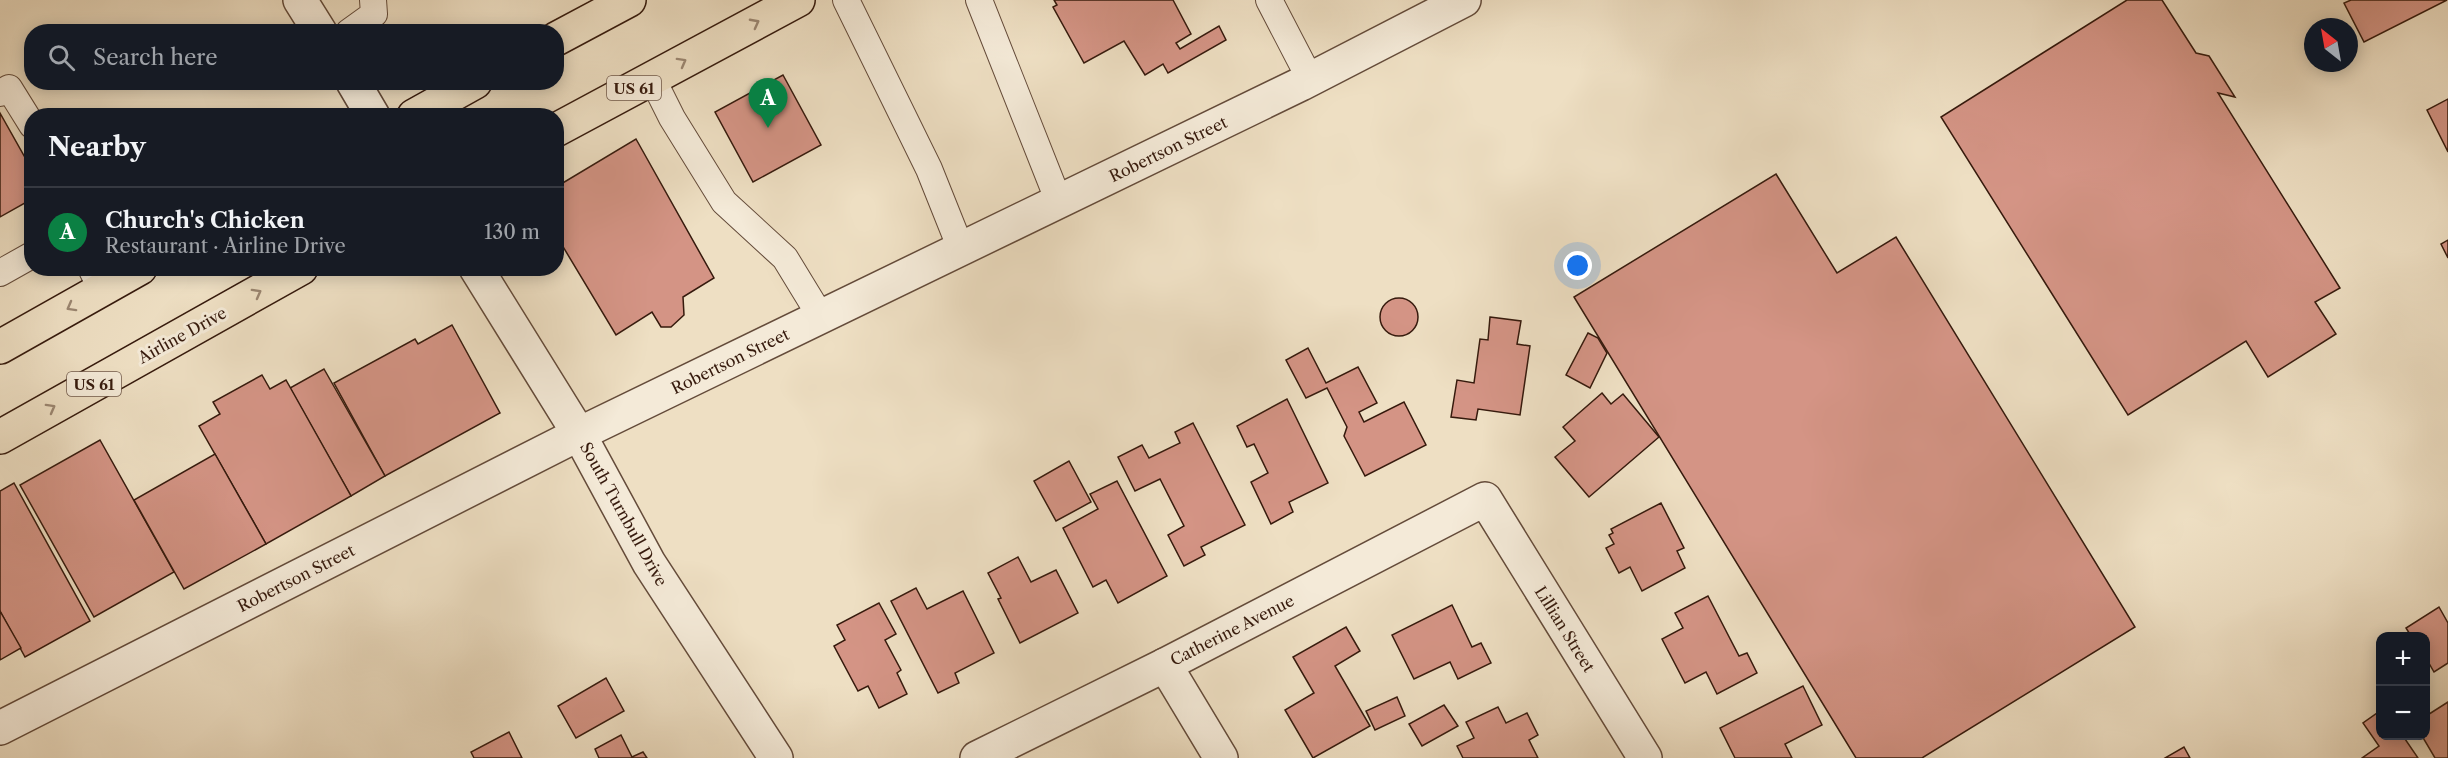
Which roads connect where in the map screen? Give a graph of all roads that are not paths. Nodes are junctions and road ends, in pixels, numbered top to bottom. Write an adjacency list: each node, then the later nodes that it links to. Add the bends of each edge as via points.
1 (300, 0): 9 (street)
2 (373, 0): 10 (lane, via 375,14)
3 (629, 0): 11 (highway)
4 (798, 0): 12 (highway, US 61, one-way to 4)
5 (846, 0): 22 (lane, via 929,169)
6 (979, 0): 21 (lane)
7 (1269, 0): 13 (lane)
8 (1464, 0): 13 (street, Robertson Street)
9 (315, 24)
10 (361, 24)
11 (564, 35)
12 (652, 78): 20 (highway, US 61); 28 (lane, via 724,202 785,258)
13 (1310, 79): 21 (street, Robertson Street)
14 (357, 90): 17 (street)
15 (461, 90): 18 (highway)
16 (0, 93): 19 (lane, via 9,88)
17 (369, 108)
18 (428, 108)
19 (24, 111)
20 (564, 125)
21 (1059, 202): 22 (street, Robertson Street)
22 (961, 249): 28 (street, Robertson Street)
23 (24, 260): 24 (lane)
24 (0, 273)
25 (287, 276): 31 (highway, Airline Drive / US 61, one-way to 25)
26 (481, 276): 30 (street, South Turnbull Drive)
27 (97, 279): 29 (highway, one-way to 29)
28 (821, 317): 30 (street, Robertson Street)
29 (0, 347)
30 (579, 434): 34 (street, Robertson Street); 35 (street, South Turnbull Drive, via 649,562)
31 (0, 437)
32 (1485, 499): 33 (street, Catherine Avenue); 38 (street, Lillian Street)
33 (1165, 665): 36 (street, Catherine Avenue); 37 (street)
34 (0, 728)
35 (776, 758)
36 (977, 758)
37 (1221, 758)
38 (1645, 758)

